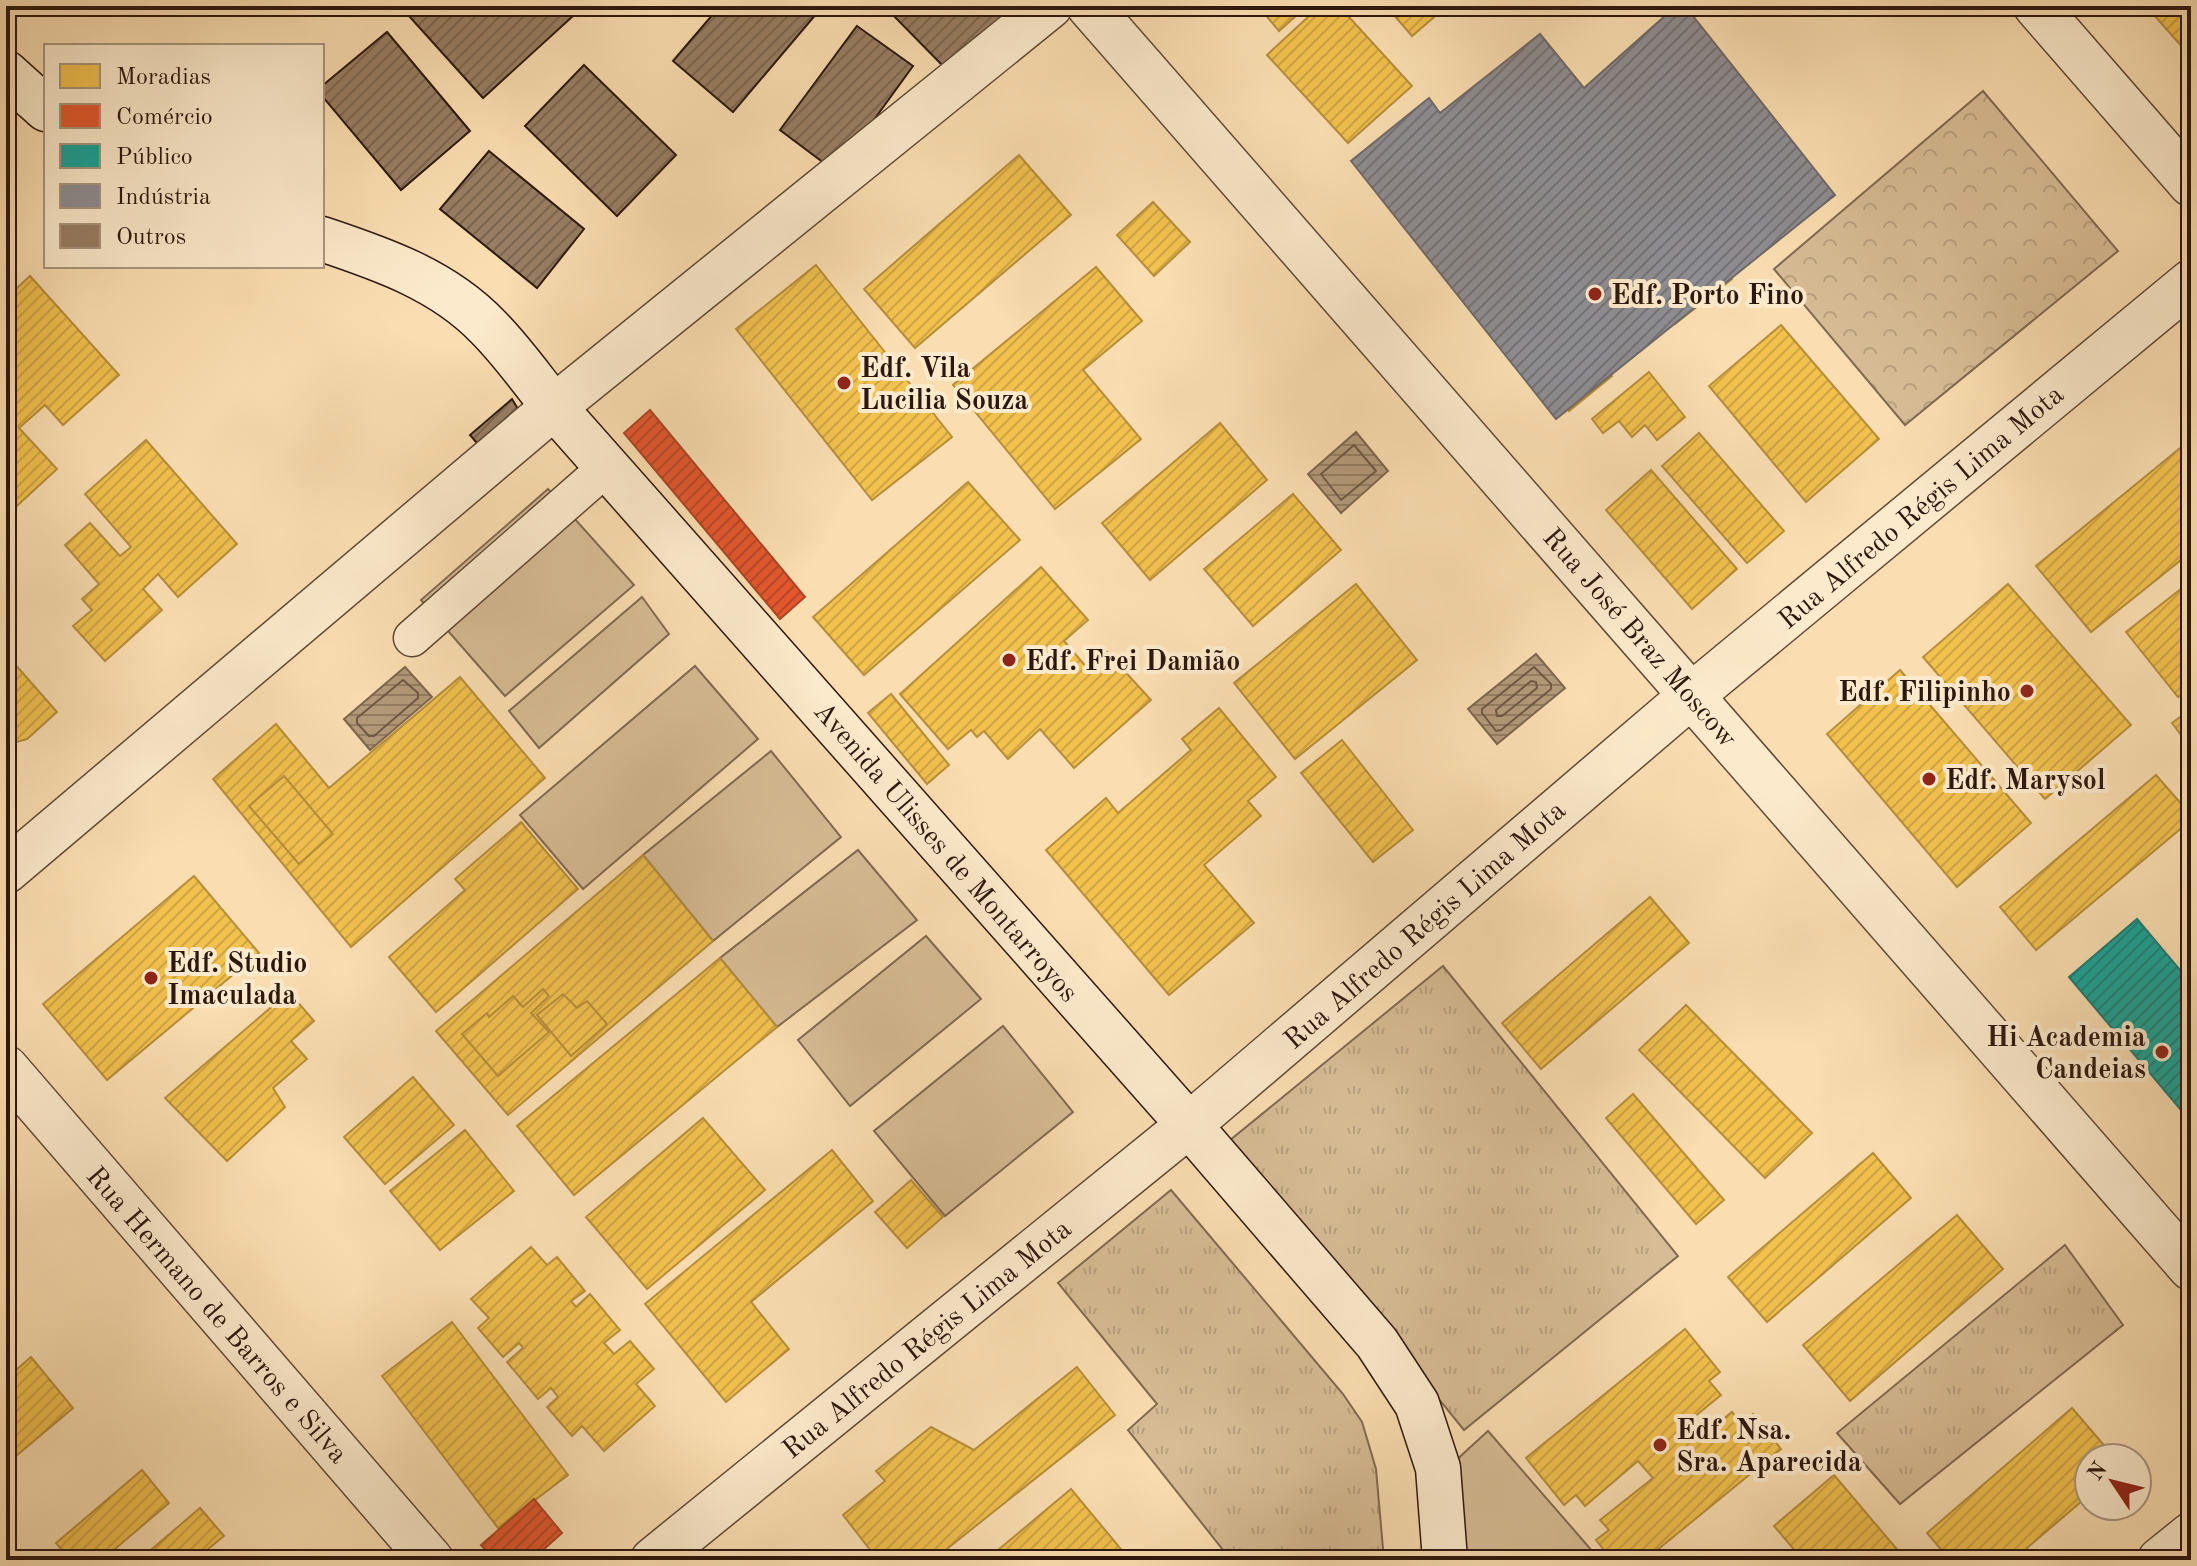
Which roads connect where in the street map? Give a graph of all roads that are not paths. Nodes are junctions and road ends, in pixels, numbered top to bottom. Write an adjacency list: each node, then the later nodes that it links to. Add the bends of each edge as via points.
1 (1050, 6): 9 (street)
2 (1089, 6): 12 (street, Rua José Braz Moscow)
3 (2036, 6): 6 (street)
4 (6, 73): 5 (street)
5 (44, 107)
6 (2191, 184)
7 (324, 240): 9 (street, Avenida Ulisses de Montarroyos, via 397,265 447,293 488,326)
8 (2191, 282): 12 (street, Rua Alfredo Régis Lima Mota)
9 (554, 407): 10 (street, Avenida Ulisses de Montarroyos); 13 (street)
10 (607, 467): 11 (lane); 15 (street, Avenida Ulisses de Montarroyos)
11 (412, 638)
12 (1692, 695): 15 (street, Rua Alfredo Régis Lima Mota); 16 (street, Rua José Braz Moscow)
13 (6, 871)
14 (6, 1068): 18 (street, Rua Hermano de Barros e Silva)
15 (1189, 1125): 19 (street, Rua Alfredo Régis Lima Mota); 20 (street, Avenida Ulisses de Montarroyos, via 1377,1343 1417,1404 1438,1468)
16 (2191, 1268)
17 (2191, 1535): 21 (street)
18 (431, 1560)
19 (653, 1560)
20 (1445, 1560)
21 (2160, 1560)

